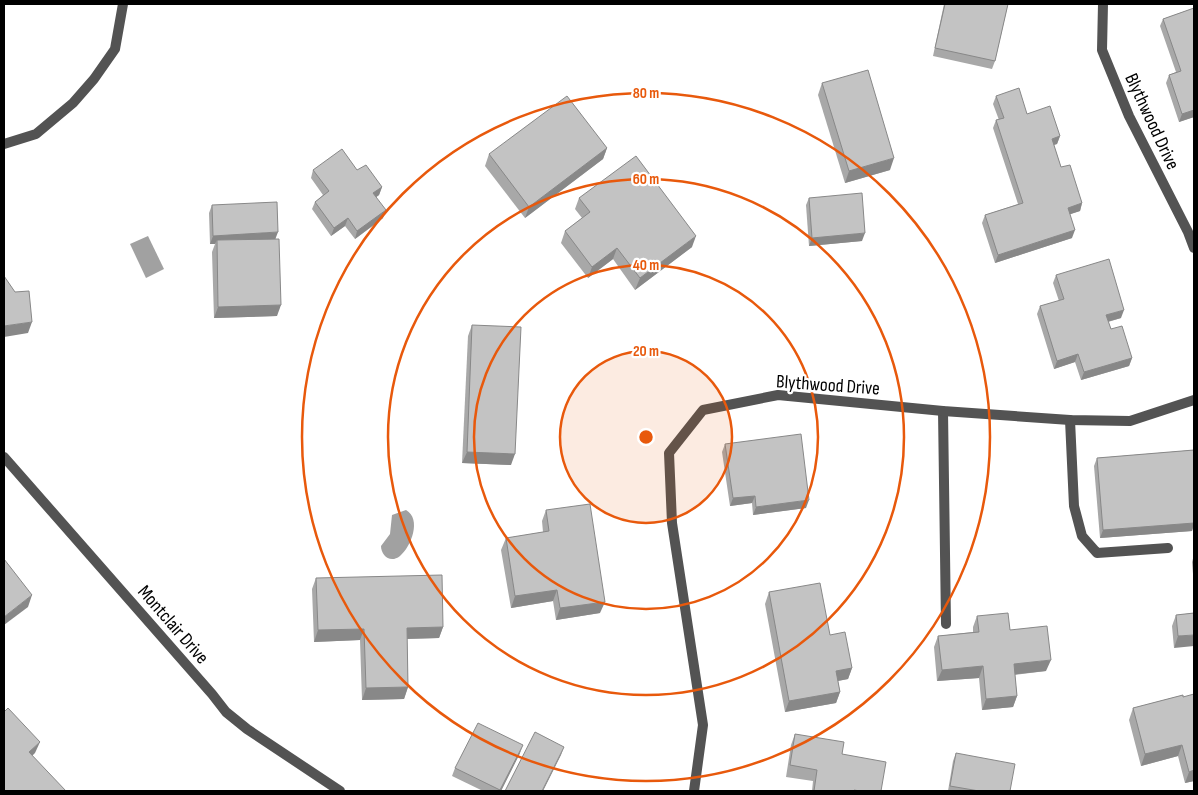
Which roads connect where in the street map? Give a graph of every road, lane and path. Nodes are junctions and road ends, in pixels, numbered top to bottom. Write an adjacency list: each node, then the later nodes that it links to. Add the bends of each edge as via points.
1 (123, 4): 3 (street, via 115,49 94,78 73,102 36,134)
2 (1103, 4): 4 (street, Blythwood Drive, via 1102,50 1129,116)
3 (4, 144)
4 (1194, 248)
5 (1194, 400): 7 (street, Blythwood Drive, via 1130,421)
6 (943, 411): 7 (street, Blythwood Drive); 10 (street); 12 (street, Blythwood Drive, via 778,395 703,410 669,453 672,523 703,725)
7 (1070, 420): 9 (street, via 1074,506 1082,536 1097,553)
8 (4, 457): 11 (street, Montclair Drive, via 226,712)
9 (1168, 548)
10 (946, 624)
11 (340, 791)
12 (694, 791)

